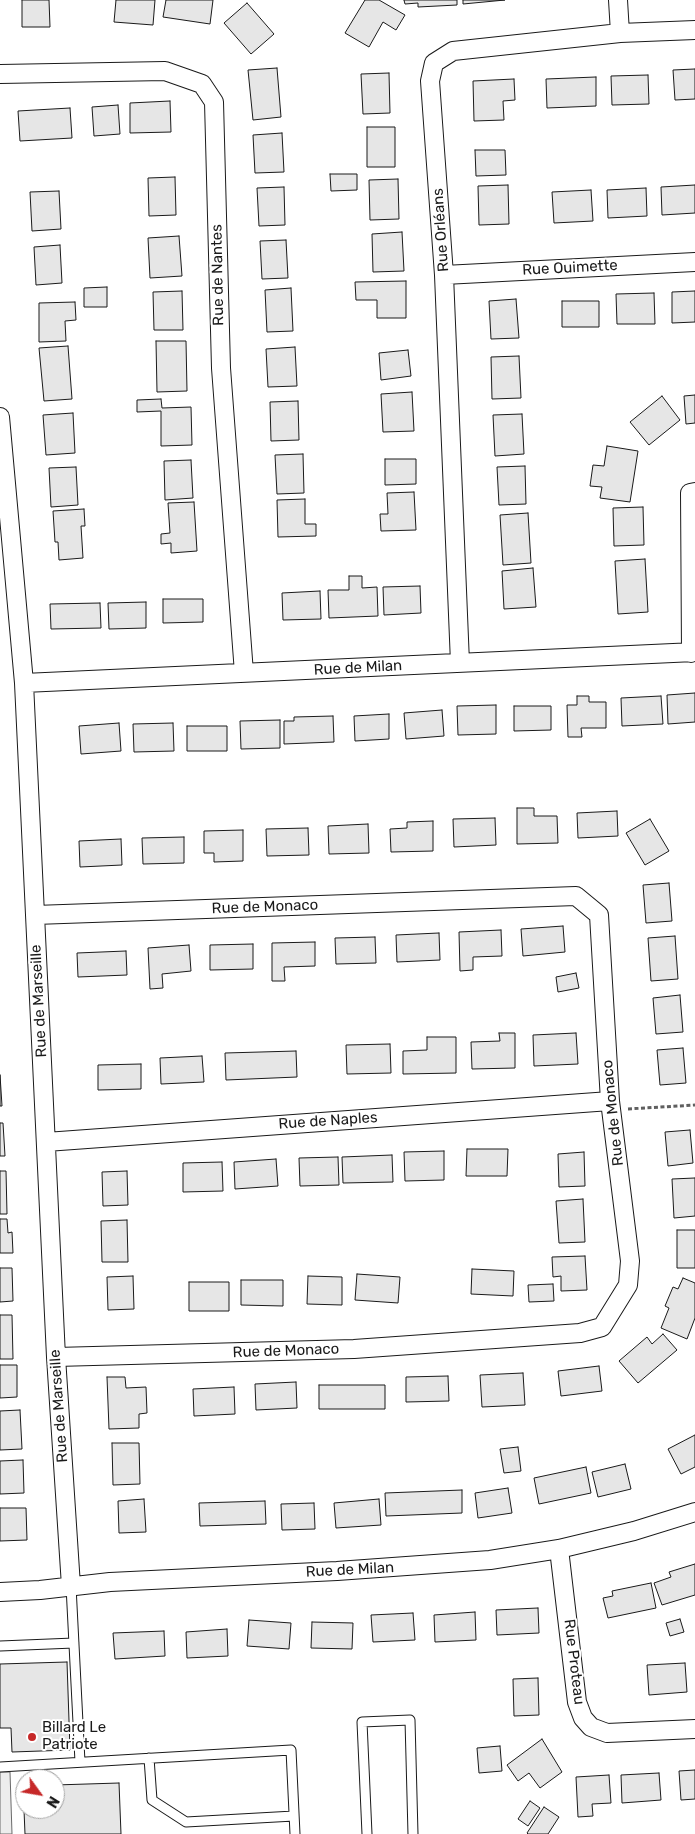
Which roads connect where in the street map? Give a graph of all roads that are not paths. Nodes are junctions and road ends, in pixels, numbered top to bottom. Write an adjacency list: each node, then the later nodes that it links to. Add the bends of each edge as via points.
1 (618, 0): 3 (street)
2 (695, 30): 3 (street, Rue Orléans)
3 (620, 33): 6 (street, Rue Orléans, via 453,51 434,63 430,81)
4 (0, 74): 11 (street, Rue de Nantes, via 165,71 202,84 214,102 221,368)
5 (695, 262): 6 (street, Rue Ouimette)
6 (444, 275): 10 (street, Rue Orléans)
7 (0, 417): 12 (street, Rue de Marseille)
8 (695, 492): 9 (street, Rue de Milan, via 690,493)
9 (693, 652): 10 (street, Rue de Milan)
10 (460, 663): 11 (street, Rue de Milan)
11 (244, 673): 12 (street, Rue de Milan)
12 (24, 683): 13 (street, Rue de Marseille)
13 (35, 915): 14 (street, Rue de Monaco, via 576,896 599,915); 15 (street, Rue de Marseille)
14 (610, 1101): 15 (street, Rue de Naples); 16 (street, Rue de Monaco, via 630,1261 628,1285 602,1327 580,1334 354,1349)
15 (46, 1142): 16 (street, Rue de Marseille)
16 (56, 1357): 19 (street, Rue de Marseille)
17 (695, 1512): 18 (street, Rue de Milan, via 643,1529)
18 (559, 1549): 19 (street, Rue de Milan, via 438,1565); 23 (street, Rue Proteau, via 577,1702 583,1718 596,1730 607,1733)
19 (71, 1586): 20 (street, Rue de Milan); 21 (lane)
20 (0, 1592)
21 (74, 1643): 22 (lane); 25 (lane)
22 (0, 1646)
23 (695, 1729)
24 (149, 1758): 25 (lane); 27 (lane, via 152,1800 186,1822); 27 (lane, via 291,1750)
25 (80, 1762): 26 (lane)
26 (0, 1768)
27 (294, 1816): 28 (lane)
28 (295, 1834)
29 (368, 1834): 30 (lane, via 362,1722 410,1720)
30 (414, 1834)

